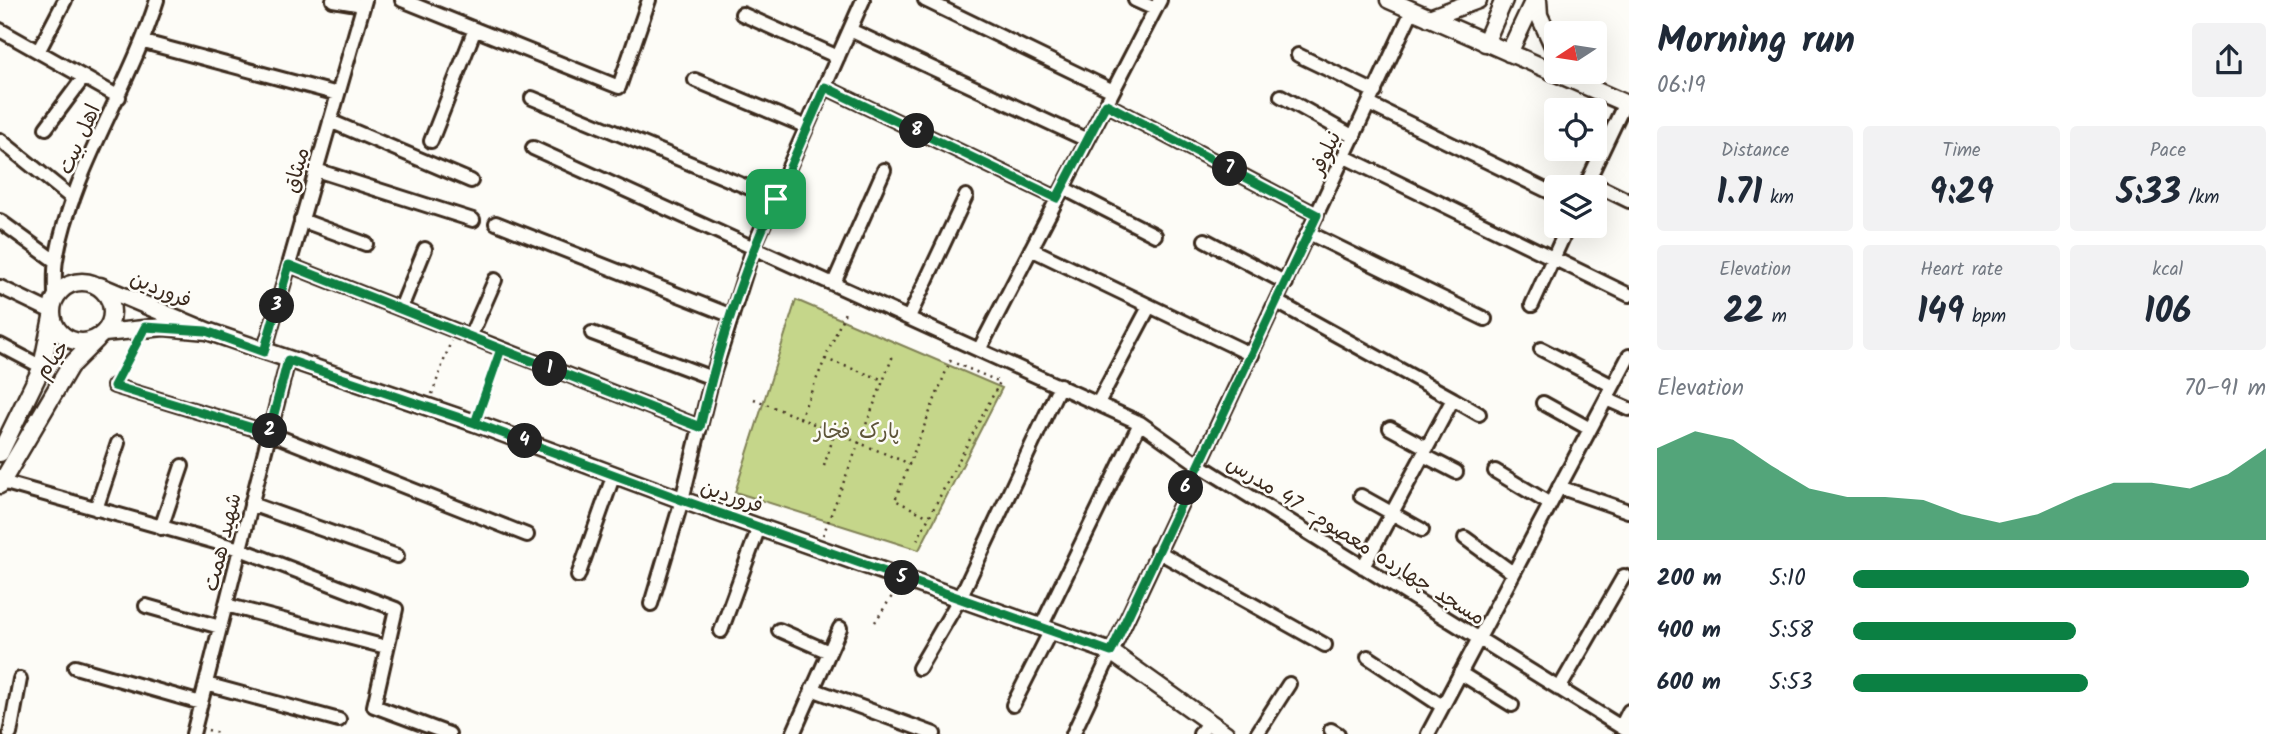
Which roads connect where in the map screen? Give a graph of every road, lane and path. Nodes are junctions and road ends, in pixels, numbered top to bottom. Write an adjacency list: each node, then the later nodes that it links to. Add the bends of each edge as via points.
1 (65, 0): 24 (street)
2 (156, 0): 22 (street, اهل بیت)
3 (333, 0): 13 (street)
4 (402, 0): 19 (street)
5 (649, 0): 19 (street, via 618,87)
6 (863, 0): 21 (street)
7 (925, 0): 33 (street)
8 (1135, 0): 14 (street)
9 (1389, 0): 15 (street)
10 (1478, 0): 17 (street)
11 (1504, 0): 23 (street)
12 (1536, 0): 18 (street); 25 (street)
13 (364, 3): 34 (street, میثاق)
14 (1157, 5): 33 (street)
15 (1412, 11): 17 (street); 38 (street, نیلوفر)
16 (742, 14): 27 (street)
17 (1429, 18): 23 (street)
18 (1544, 26)
19 (475, 29): 47 (street)
20 (0, 30): 24 (street)
21 (850, 30): 27 (street); 46 (street)
22 (144, 42): 34 (street); 36 (street, اهل بیت)
23 (1485, 43): 25 (street)
24 (39, 50): 29 (street)
25 (1509, 53): 28 (street)
26 (1298, 55): 38 (street)
27 (838, 57): 32 (street)
28 (1544, 66)
29 (85, 77): 36 (street); 43 (street)
30 (695, 80): 42 (street)
31 (1588, 84): 40 (street)
32 (825, 87): 42 (street); 56 (street)
33 (1113, 90): 39 (street)
34 (338, 94): 41 (street, میثاق)
35 (1281, 96): 44 (street)
36 (119, 97): 58 (street, اهل بیت)
37 (531, 98): 59 (street)
38 (1372, 98): 44 (street, نیلوفر); 54 (street)
39 (1106, 104): 46 (street); 61 (street)
40 (1627, 104): 52 (street)
41 (330, 121): 50 (street, میثاق); 53 (street)
42 (807, 127): 59 (street)
43 (46, 128)
44 (1354, 137): 49 (street, نیلوفر)
45 (0, 140): 58 (street)
46 (1087, 140): 56 (street)
47 (431, 141)
48 (533, 148): 71 (street, مسجد چهارده معصوم- 47 مدرس)
49 (1345, 157): 61 (street, نیلوفر); 74 (street)
50 (316, 170): 62 (street, میثاق); 63 (street)
51 (884, 170): 79 (street)
52 (1591, 175)
53 (471, 181)
54 (1544, 189)
55 (1607, 192): 60 (street)
56 (1060, 193): 67 (street); 73 (street)
57 (966, 196): 90 (street)
58 (73, 199): 75 (street, اهل بیت)
59 (776, 199): 71 (street)
60 (1629, 201)
61 (1317, 215): 66 (street, نیلوفر)
62 (302, 220): 70 (street); 76 (street, میثاق)
63 (472, 220)
64 (0, 221): 75 (street)
65 (496, 223): 89 (street)
66 (1309, 233): 78 (street, نیلوفر); 91 (street)
67 (1156, 235)
68 (1563, 238): 74 (street)
69 (1205, 240): 78 (street)
70 (366, 244)
71 (754, 246): 79 (street, مسجد چهارده معصوم- 47 مدرس); 89 (street)
72 (425, 249): 86 (street)
73 (1031, 249): 85 (street); 101 (street)
74 (1555, 258): 82 (street); 84 (street)
75 (55, 261): 87 (street, اهل بیت)
76 (289, 265): 86 (street); 102 (street, میثاق)
77 (495, 280): 97 (street)
78 (1286, 282): 83 (street, نیلوفر)
79 (834, 283): 90 (street, مسجد چهارده معصوم- 47 مدرس)
80 (100, 286): 87 (street, via 80,281 70,284); 93 (street, فروردین); 96 (street, via 113,309)
81 (0, 287): 87 (street)
82 (1629, 295)
83 (1277, 302): 104 (street, نیلوفر); 115 (street)
84 (1532, 306)
85 (1149, 307): 104 (street); 117 (street)
86 (401, 308): 94 (street)
87 (53, 309): 96 (street, via 58,330 71,340 86,342); 108 (street, خیام)
88 (846, 310): 106 (path)
89 (732, 316): 109 (street)
90 (909, 317): 101 (street, مسجد چهارده معصوم- 47 مدرس)
91 (1485, 319)
92 (145, 327): 93 (street, فروردین); 96 (street, فروردین); 112 (path)
93 (206, 331): 102 (street, فروردین)
94 (455, 331): 97 (street); 119 (path)
95 (592, 334): 109 (street)
96 (102, 335): 141 (street, خیام, via 70,366)
97 (470, 337): 99 (street)
98 (0, 345): 108 (street)
99 (501, 349): 123 (path); 125 (street)
100 (1541, 349): 113 (street)
101 (979, 350): 111 (street, مسجد چهارده معصوم- 47 مدرس)
102 (264, 352): 107 (street, فروردین)
103 (894, 353): 110 (path)
104 (1252, 355): 135 (street, نیلوفر)
105 (1629, 356): 113 (street)
106 (825, 359): 110 (path); 122 (path)
107 (288, 360): 119 (street, فروردین); 129 (street, شهید همت)
108 (42, 367): 133 (street, خیام)
109 (712, 378): 125 (street)
110 (884, 380): 131 (path)
111 (1060, 385): 117 (street, مسجد چهارده معصوم- 47 مدرس); 166 (street)
112 (114, 386): 129 (street)
113 (1613, 386): 116 (street)
114 (754, 399): 122 (path)
115 (1453, 399): 121 (street); 132 (street)
116 (1606, 399): 120 (street); 127 (street)
117 (1098, 403): 124 (street, مسجد چهارده معصوم- 47 مدرس)
118 (1543, 403): 127 (street)
119 (427, 407): 123 (street, فروردین)
120 (1629, 409)
121 (1479, 414)
122 (800, 418): 128 (path)
123 (475, 423): 140 (street, فروردین)
124 (1140, 424): 135 (street, مسجد چهارده معصوم- 47 مدرس); 173 (street)
125 (700, 427): 144 (street)
126 (1390, 428): 132 (street)
127 (1590, 429): 142 (street)
128 (835, 432): 131 (path); 137 (path)
129 (269, 433): 145 (street, شهید همت); 154 (street)
130 (118, 443): 147 (street)
131 (860, 443): 134 (path); 157 (path)
132 (1425, 452): 139 (street); 149 (street)
133 (0, 453)
134 (910, 464): 150 (path, via 895,500); 150 (path, via 950,361 1000,382)
135 (1198, 464): 159 (street, نیلوفر); 161 (street, مسجد چهارده معصوم- 47 مدرس)
136 (182, 466): 152 (street)
137 (824, 466)
138 (1494, 471): 146 (street)
139 (1456, 472)
140 (614, 474): 144 (street, فروردین); 163 (street)
141 (1, 483): 147 (street)
142 (1559, 486): 146 (street); 148 (street)
143 (1361, 496): 149 (street)
144 (682, 500): 151 (street, فروردین); 167 (street)
145 (251, 504): 158 (street, شهید همت); 160 (street)
146 (1550, 504): 162 (street)
147 (96, 509): 152 (street)
148 (1628, 511)
149 (1392, 514): 153 (street); 161 (street)
150 (929, 517): 156 (path)
151 (759, 527): 157 (street, فروردین); 175 (street)
152 (161, 528): 158 (street)
153 (1422, 530)
154 (527, 535)
155 (1465, 538): 162 (street)
156 (917, 540)
157 (818, 548): 165 (street, فروردین)
158 (240, 550): 169 (street, شهید همت); 178 (street, via 396,610)
159 (1157, 551): 177 (street); 180 (street, نیلوفر)
160 (397, 556)
161 (1363, 567): 176 (street, مسجد چهارده معصوم- 47 مدرس)
162 (1513, 573): 176 (street)
163 (579, 576)
164 (1624, 576): 189 (street)
165 (904, 578): 166 (street, فروردین); 170 (path)
166 (960, 598): 173 (street, فروردین); 183 (street)
167 (651, 604)
168 (146, 606): 171 (street)
169 (226, 606): 171 (street, شهید همت); 178 (street)
170 (876, 622)
171 (220, 627): 186 (street, شهید همت)
172 (840, 628): 179 (street)
173 (1046, 628): 180 (street, فروردین); 191 (street)
174 (779, 630): 179 (street)
175 (721, 631)
176 (1478, 638): 184 (street); 189 (street, مسجد چهارده معصوم- 47 مدرس)
177 (1325, 645)
178 (386, 647): 200 (street, via 374,706)
179 (829, 652): 188 (street)
180 (1111, 652): 196 (street, فروردین); 203 (street, نیلوفر)
181 (1368, 657): 193 (street)
182 (75, 667): 190 (street)
183 (919, 668)
184 (1460, 673): 192 (street); 193 (street)
185 (20, 679): 198 (street)
186 (206, 684): 190 (street, شهید همت); 195 (street)
187 (1289, 684): 205 (street)
188 (812, 689): 201 (street); 202 (street)
189 (1559, 689): 197 (street, مسجد چهارده معصوم- 47 مدرس)
190 (201, 703): 199 (street, شهید همت)
191 (1013, 705)
192 (1512, 705)
193 (1442, 706): 206 (street)
194 (1629, 711): 197 (street)
195 (339, 720)
196 (1204, 728): 204 (street, فروردین)
197 (1625, 729)
198 (10, 734)
199 (193, 734)
200 (449, 734)
201 (793, 734)
202 (934, 734)
203 (1073, 734)
204 (1226, 734)
205 (1257, 734)
206 (1427, 734)

